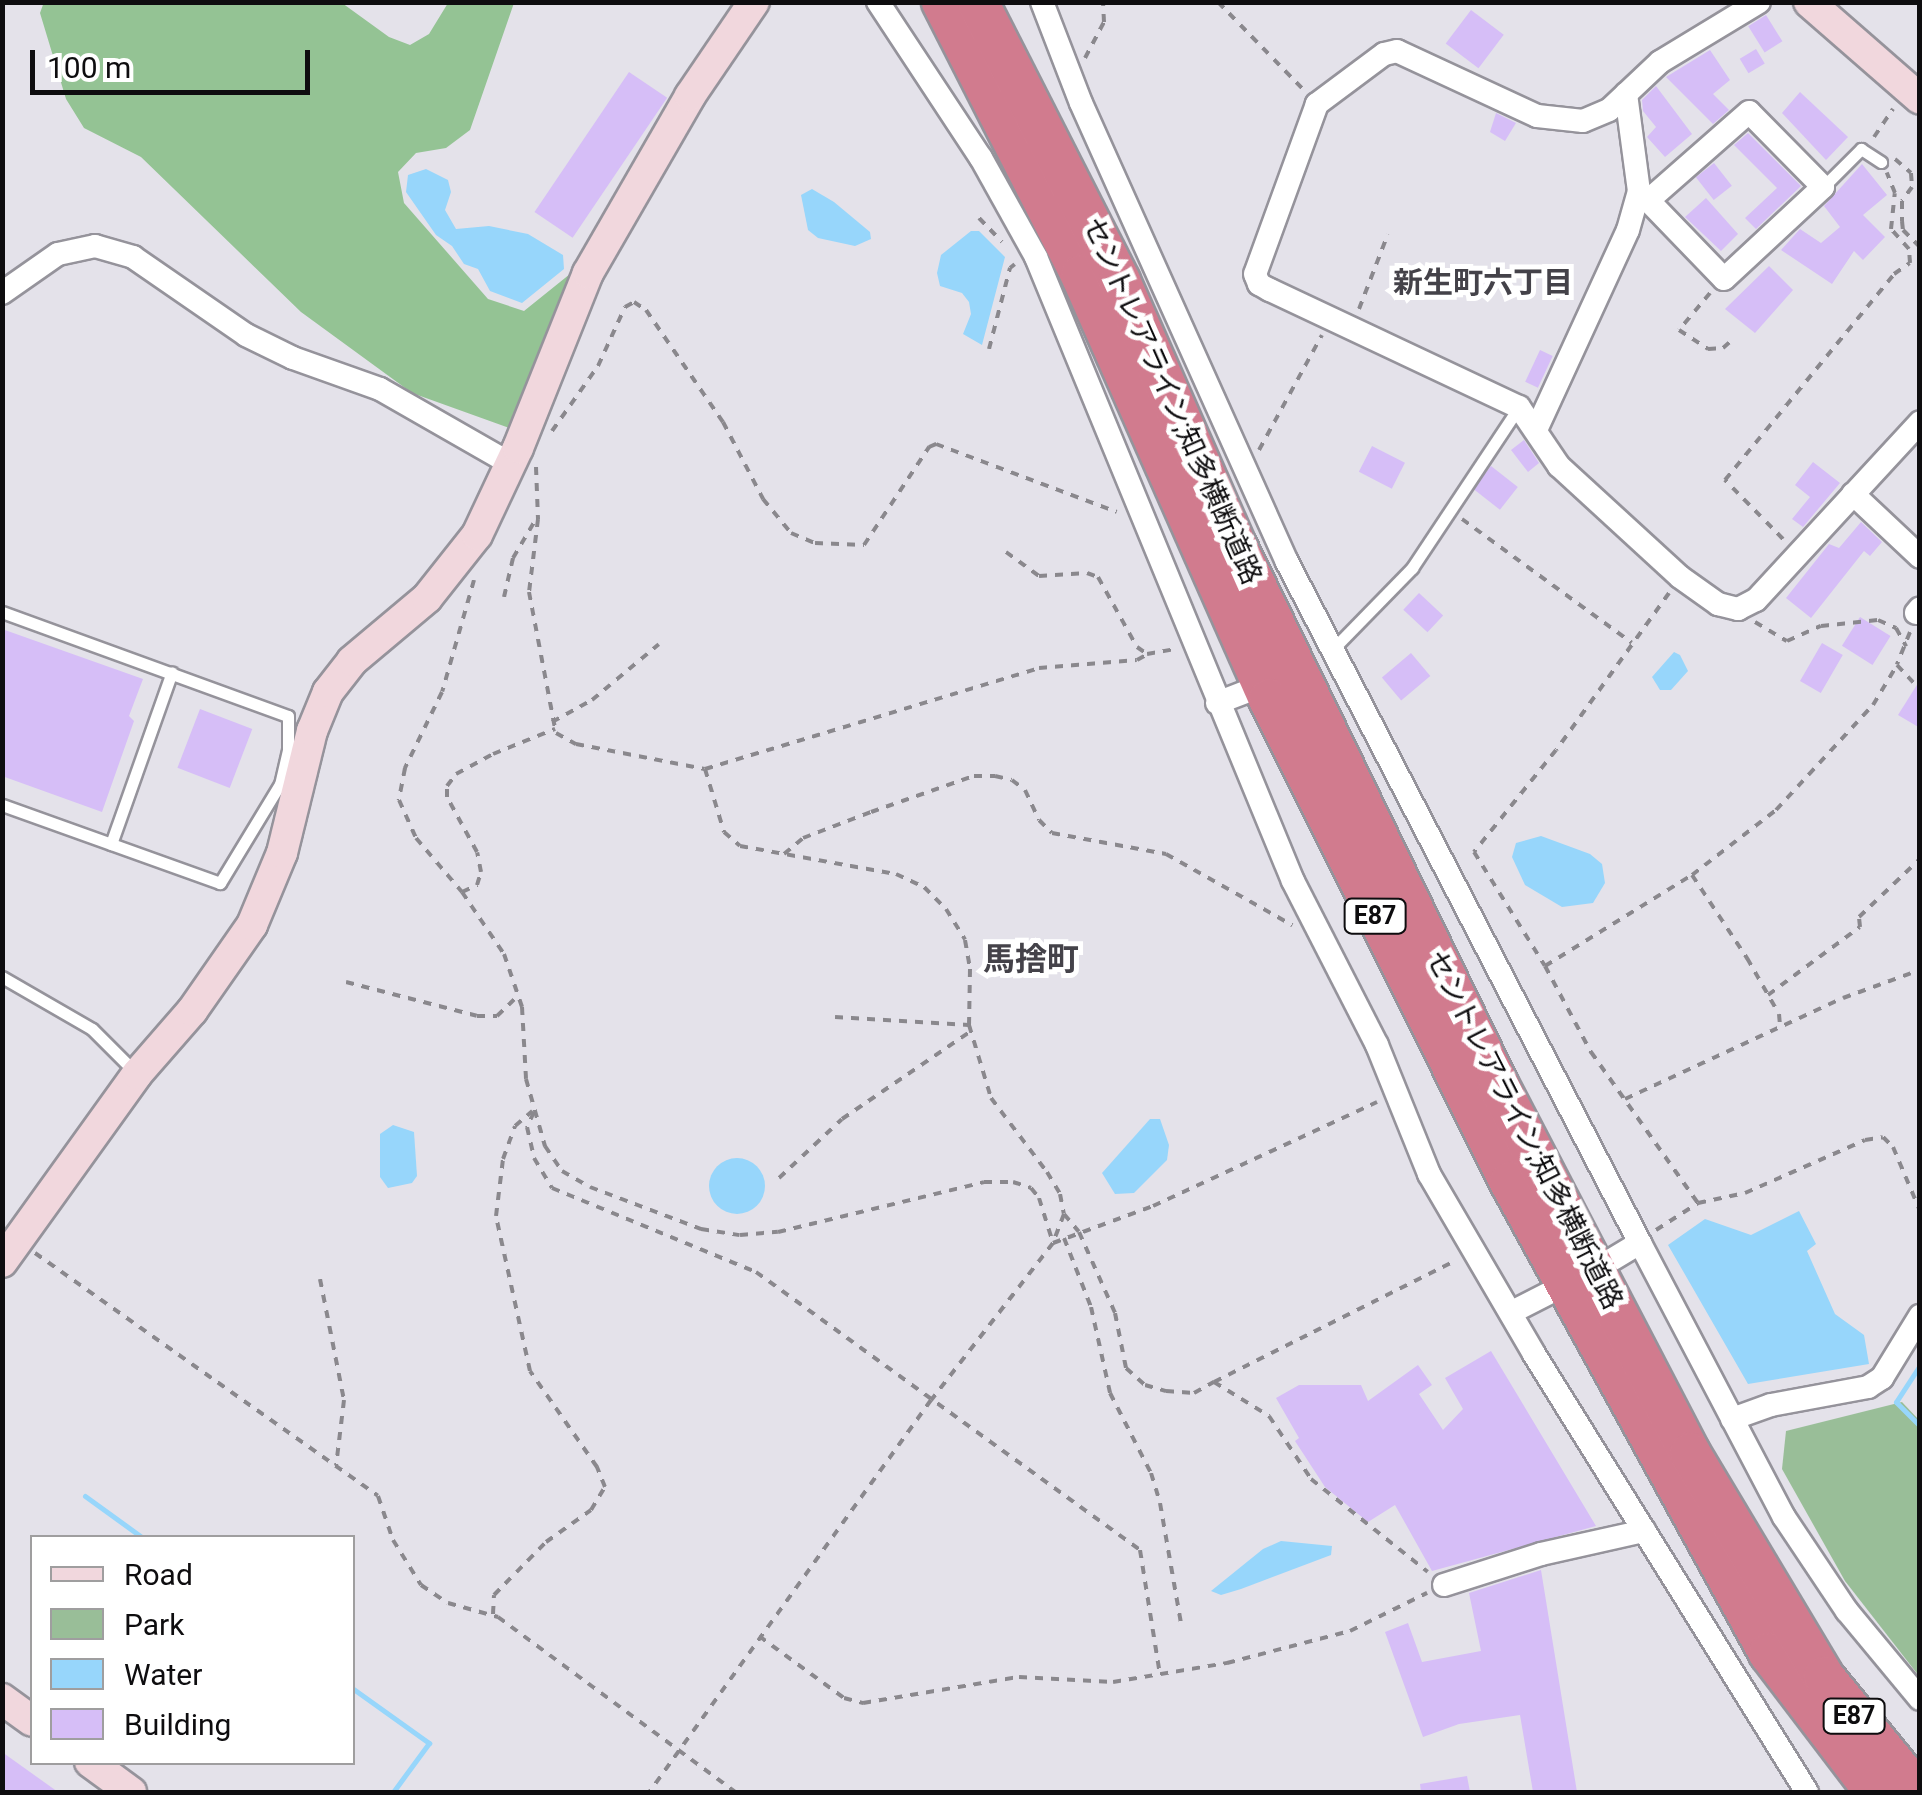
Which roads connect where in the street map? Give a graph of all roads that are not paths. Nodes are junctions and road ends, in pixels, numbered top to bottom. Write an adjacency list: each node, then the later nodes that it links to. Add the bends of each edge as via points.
1 (754, 2): 17 (street, via 690,96 588,273)
2 (878, 2): 24 (street, via 981,158 1145,513)
3 (942, 2): 38 (highway, セントレアライン;知多横断道路 / E87, via 1081,275 1269,699 1409,986)
4 (978, 2): 39 (highway, セントレアライン;知多横断道路 / E87, via 1120,281 1237,547 1498,1084 1690,1453)
5 (1042, 2): 21 (street)
6 (1759, 2): 8 (street, via 1660,62)
7 (1809, 2): 9 (street)
8 (1626, 94): 12 (street); 14 (street, via 1584,122 1561,122 1396,51 1384,54 1318,104 1255,274 1259,284)
9 (1911, 98)
10 (1880, 162): 11 (lane, via 1861,149)
11 (1823, 187): 12 (street, via 1748,112); 12 (street, via 1724,279)
12 (1644, 195): 16 (street)
13 (2, 293): 17 (street, via 58,254 95,246 133,257 246,335 380,388)
14 (1519, 407): 16 (street); 21 (lane, via 1412,568)
15 (1920, 422): 18 (street)
16 (1536, 430): 18 (street, via 1560,466 1718,604 1742,607 1756,600)
17 (518, 455): 28 (street, via 477,535 427,598 352,662 328,692 282,852 252,925 192,1011)
18 (1853, 494): 19 (street)
19 (1920, 557)
20 (2, 612): 22 (lane)
21 (1324, 653): 29 (street)
22 (172, 672): 26 (lane); 26 (lane, via 288,716 280,784 220,883)
23 (1246, 692): 24 (street)
24 (1217, 703): 33 (street, via 1314,924 1398,1092 1429,1174)
25 (2, 806): 26 (lane)
26 (111, 844)
27 (2, 977): 28 (lane, via 92,1028)
28 (136, 1074): 30 (street)
29 (1640, 1243): 31 (street); 35 (street)
30 (10, 1251)
31 (1613, 1260)
32 (1547, 1294): 33 (street)
33 (1512, 1312): 36 (street)
34 (1920, 1316): 35 (street, via 1882,1378 1868,1387 1770,1405)
35 (1732, 1420): 40 (street, via 1836,1596)
36 (1644, 1531): 37 (street); 46 (street)
37 (1444, 1585)
38 (1734, 1594): 47 (highway, via 1731,1623); 48 (highway, セントレアライン;知多横断道路 / E87, via 1778,1666)
39 (1796, 1635): 44 (highway, via 1815,1644); 49 (highway, セントレアライン;知多横断道路 / E87)
40 (1920, 1699)
41 (2, 1700): 42 (street)
42 (30, 1720)
43 (94, 1765): 45 (street)
44 (1920, 1769)
45 (131, 1792)
46 (1807, 1792)
47 (1852, 1792)
48 (1876, 1792)
49 (1918, 1792)

